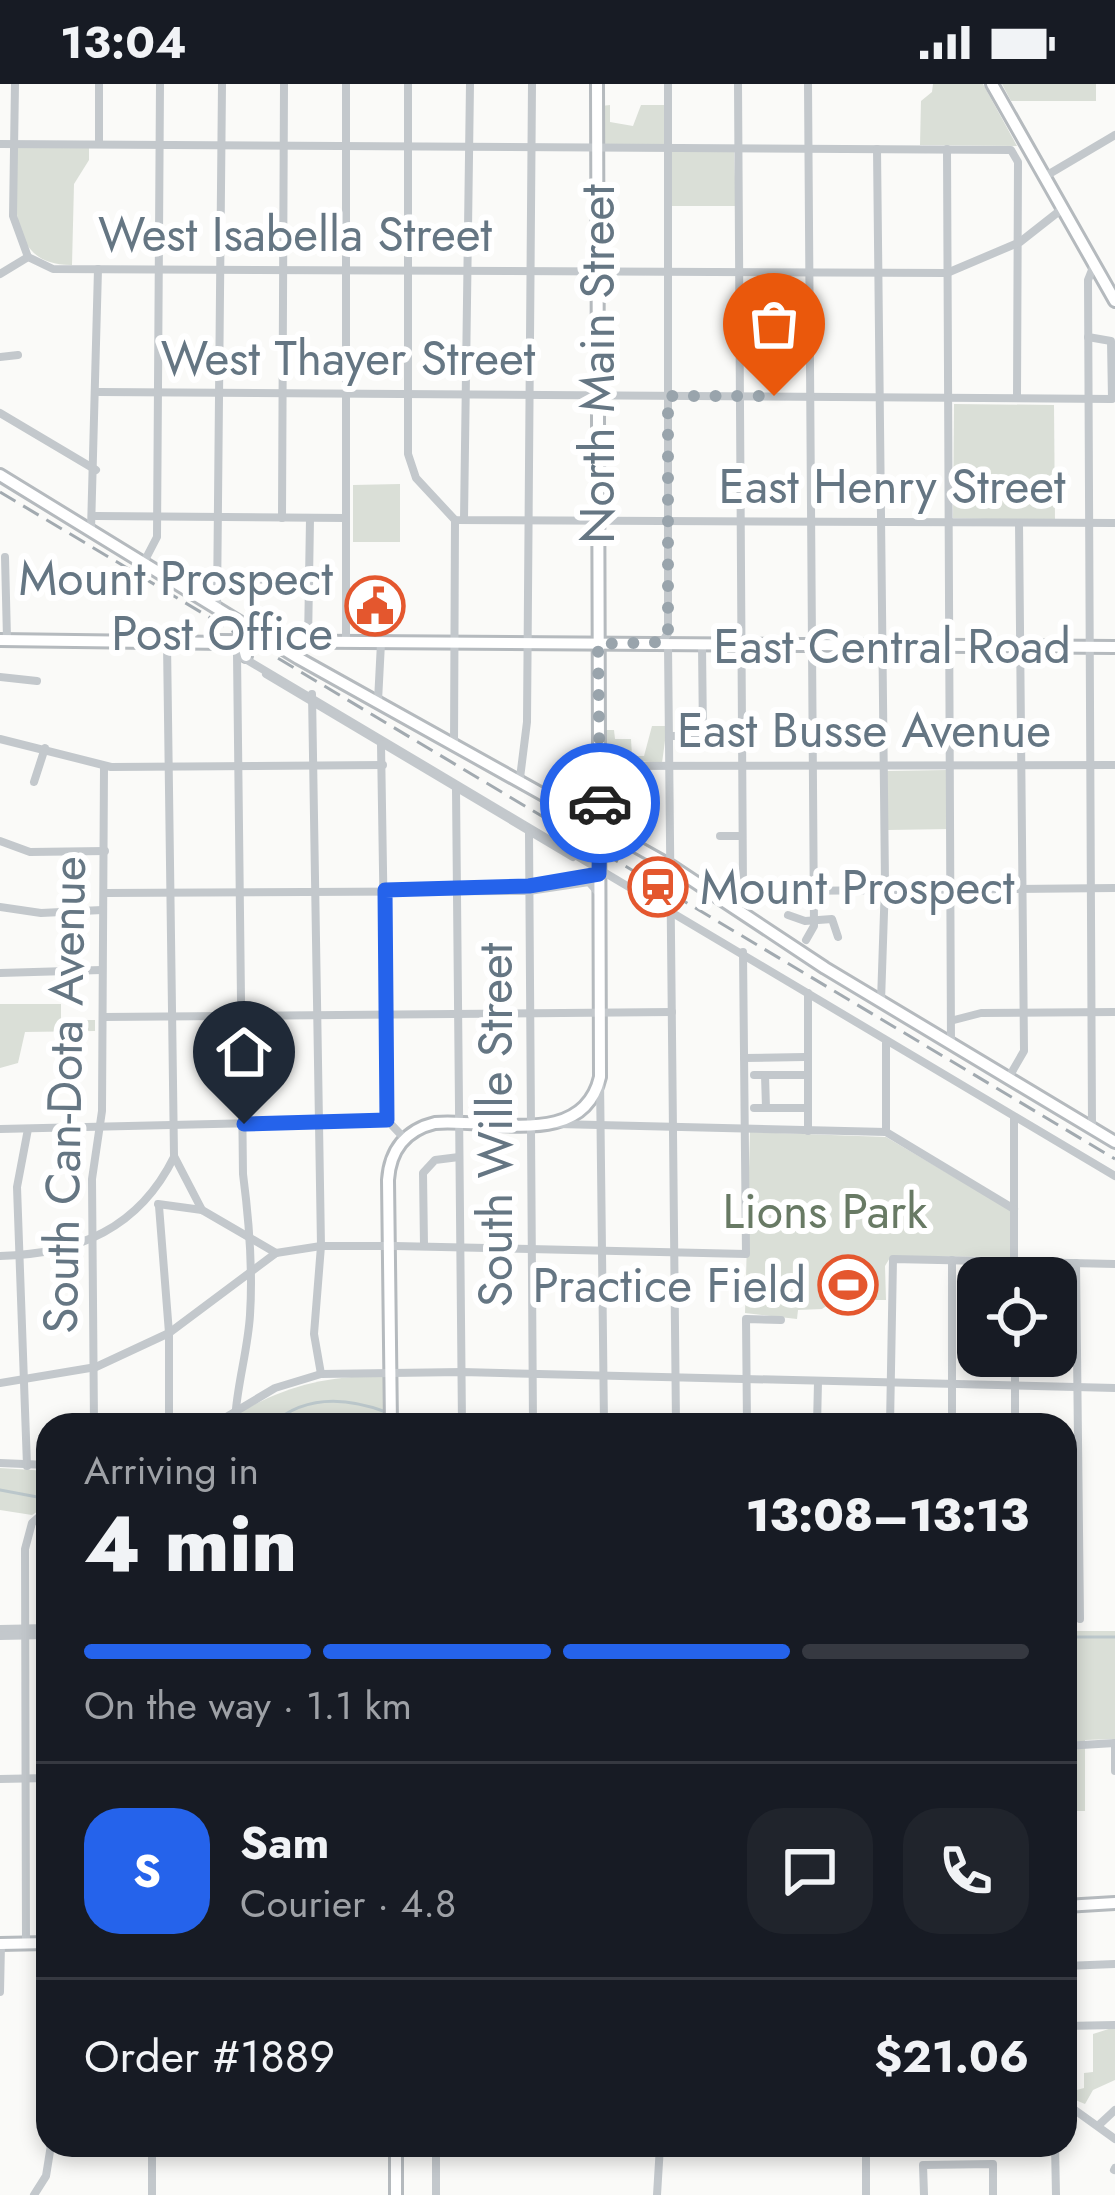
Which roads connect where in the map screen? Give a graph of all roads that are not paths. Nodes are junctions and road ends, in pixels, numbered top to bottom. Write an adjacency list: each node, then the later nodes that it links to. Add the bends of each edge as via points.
1 (15, 84): 17 (street)
2 (99, 84): 18 (street)
3 (160, 84): 19 (street)
4 (222, 84): 20 (street)
5 (284, 84): 21 (street)
6 (346, 84): 22 (street)
7 (408, 84): 23 (street)
8 (470, 84): 24 (street)
9 (532, 84): 25 (street)
10 (597, 84): 26 (main road, North Main Street)
11 (668, 84): 27 (street)
12 (738, 84): 28 (street)
13 (808, 84): 29 (street)
14 (992, 84): 32 (main road)
15 (1114, 138): 32 (street)
16 (0, 144): 17 (street)
17 (14, 144): 18 (street); 35 (street, via 13,215)
18 (99, 144): 19 (street)
19 (160, 144): 20 (street); 38 (street)
20 (222, 145): 21 (street); 39 (street)
21 (284, 145): 22 (street); 40 (street)
22 (346, 145): 23 (street); 41 (street)
23 (408, 146): 24 (street); 42 (street)
24 (470, 146): 25 (street); 43 (street)
25 (532, 147): 26 (street); 44 (street)
26 (597, 147): 27 (street); 45 (main road, North Main Street)
27 (668, 147): 28 (street); 46 (street)
28 (738, 148): 29 (street); 47 (street)
29 (808, 148): 30 (street); 48 (street)
30 (877, 149): 31 (street); 49 (street)
31 (947, 149): 34 (street, via 1016,153); 51 (street)
32 (1044, 177): 33 (main road)
33 (1062, 209): 34 (street); 36 (main road)
34 (1018, 244): 51 (street); 70 (street)
35 (28, 256): 37 (street, West Isabella Street, via 52,269); 50 (street, West Isabella Street)
36 (1094, 265): 52 (main road); 53 (street)
37 (98, 269): 38 (street, West Isabella Street); 56 (street)
38 (159, 269): 39 (street, West Isabella Street); 57 (street)
39 (221, 269): 40 (street, West Isabella Street); 58 (street)
40 (284, 269): 41 (street, West Isabella Street); 59 (street)
41 (346, 270): 42 (street, West Isabella Street); 60 (street)
42 (408, 270): 43 (street, West Isabella Street); 61 (street)
43 (470, 271): 44 (street, West Isabella Street); 63 (street)
44 (532, 271): 45 (street, West Isabella Street); 62 (street)
45 (597, 271): 46 (street, West Isabella Street); 64 (main road, North Main Street)
46 (668, 272): 47 (street, West Isabella Street); 65 (street)
47 (739, 272): 48 (street, West Isabella Street); 66 (street)
48 (808, 272): 49 (street, West Isabella Street); 67 (street)
49 (877, 273): 51 (street, West Isabella Street); 68 (street)
50 (0, 274)
51 (947, 274): 69 (street)
52 (1115, 301)
53 (1088, 338): 71 (street); 71 (street, West Thayer Street, via 1111,341 1112,399)
54 (18, 355): 55 (street)
55 (0, 357)
56 (98, 392): 57 (street, West Thayer Street); 73 (street)
57 (159, 392): 58 (street, West Thayer Street); 76 (street)
58 (220, 393): 59 (street, West Thayer Street); 77 (street)
59 (283, 394): 60 (street, West Thayer Street); 78 (street)
60 (345, 394): 61 (street, West Thayer Street); 79 (street)
61 (407, 394): 63 (street, West Thayer Street); 81 (street, via 409,462)
62 (531, 394): 63 (street, West Thayer Street); 64 (street, West Thayer Street); 82 (street)
63 (470, 395): 81 (street)
64 (596, 395): 65 (street, West Thayer Street); 83 (main road, North Main Street)
65 (668, 396): 66 (street, West Thayer Street); 84 (street)
66 (740, 396): 67 (street, West Thayer Street); 85 (street)
67 (809, 396): 68 (street, West Thayer Street); 86 (street)
68 (878, 397): 69 (street, West Thayer Street); 87 (street)
69 (948, 398): 70 (street, West Thayer Street); 88 (street)
70 (1017, 398): 71 (street, West Thayer Street)
71 (1089, 399): 90 (street)
72 (0, 412): 73 (street)
73 (96, 470): 75 (street)
74 (0, 475): 92 (main road)
75 (95, 516): 76 (street); 92 (street)
76 (158, 517): 77 (street); 94 (street)
77 (220, 517): 78 (street); 95 (street)
78 (282, 518): 80 (street)
79 (344, 518): 80 (street); 103 (street)
80 (310, 519): 96 (street)
81 (457, 519): 82 (street, East Henry Street); 105 (street)
82 (531, 520): 83 (street, East Henry Street); 106 (street)
83 (597, 520): 84 (street, East Henry Street); 107 (main road, North Main Street)
84 (668, 520): 85 (street, East Henry Street); 100 (street)
85 (740, 521): 86 (street, East Henry Street); 109 (street)
86 (811, 521): 87 (street, East Henry Street); 111 (street)
87 (883, 521): 88 (street, East Henry Street); 110 (street)
88 (949, 522): 89 (street, East Henry Street); 112 (street)
89 (1019, 523): 90 (street, East Henry Street); 113 (street)
90 (1090, 523): 91 (street, East Henry Street); 114 (street)
91 (1115, 524)
92 (91, 530): 94 (main road)
93 (5, 557): 98 (street)
94 (144, 562): 97 (main road)
95 (219, 579): 96 (street); 97 (street)
96 (309, 580): 102 (street)
97 (219, 607): 101 (main road); 115 (main road)
98 (3, 640): 99 (main road, East Central Road)
99 (167, 641): 115 (main road, East Central Road); 133 (street)
100 (669, 641): 107 (main road, East Central Road); 108 (main road, East Central Road); 121 (street)
101 (277, 642): 102 (main road, East Central Road); 115 (main road, East Central Road); 120 (main road)
102 (308, 642): 103 (main road, East Central Road)
103 (346, 643): 104 (main road, East Central Road)
104 (381, 643): 105 (main road, East Central Road); 120 (street)
105 (454, 644): 106 (main road, East Central Road); 124 (street)
106 (524, 644): 107 (main road, East Central Road); 141 (street)
107 (598, 644): 128 (main road, North Main Street)
108 (702, 645): 109 (main road, East Central Road); 121 (street, via 703,736)
109 (740, 645): 111 (main road, East Central Road); 135 (street)
110 (883, 645): 111 (main road, East Central Road); 112 (main road, East Central Road); 140 (street)
111 (812, 646): 136 (street)
112 (950, 646): 113 (main road, East Central Road); 137 (street)
113 (1019, 646): 114 (main road, East Central Road); 138 (street)
114 (1090, 646): 116 (main road, East Central Road); 139 (street)
115 (245, 647): 119 (street); 126 (street)
116 (1115, 647)
117 (0, 677): 118 (street)
118 (37, 682)
119 (311, 698): 123 (street); 127 (street)
120 (378, 701): 124 (main road)
121 (669, 736): 130 (street)
122 (0, 739): 125 (street)
123 (384, 742): 129 (street); 143 (street)
124 (454, 745): 141 (main road)
125 (45, 748): 132 (street); 142 (street)
126 (240, 764): 127 (street); 133 (street); 161 (street)
127 (310, 764): 129 (street); 158 (street)
128 (604, 764): 130 (street, East Busse Avenue); 134 (street, East Busse Avenue); 144 (main road, North Main Street)
129 (383, 765): 159 (street)
130 (670, 765): 135 (street, East Busse Avenue); 150 (street)
131 (1115, 765): 139 (street, East Busse Avenue)
132 (104, 766): 133 (street); 149 (street, South Can-Dota Avenue)
133 (169, 766): 164 (street)
134 (565, 766)
135 (741, 766): 136 (street, East Busse Avenue); 147 (street)
136 (813, 766): 140 (street, East Busse Avenue); 163 (street)
137 (952, 766): 138 (street, East Busse Avenue); 140 (street, East Busse Avenue); 157 (street)
138 (1021, 766): 139 (street, East Busse Avenue); 152 (street)
139 (1090, 766): 153 (street)
140 (884, 767): 160 (street)
141 (520, 778): 144 (main road)
142 (34, 782)
143 (457, 785): 145 (street); 155 (street)
144 (600, 825): 150 (main road); 151 (main road, North Main Street)
145 (530, 828): 151 (street); 156 (street, South Wille Street)
146 (720, 836): 147 (street)
147 (742, 836): 168 (street)
148 (0, 841): 149 (street, via 30,852)
149 (105, 851): 165 (street, South Can-Dota Avenue)
150 (670, 866): 168 (main road); 170 (street)
151 (596, 869): 156 (street); 166 (main road, North Main Street); 170 (street)
152 (1022, 888): 153 (street); 157 (street); 184 (street)
153 (1091, 888): 154 (street); 185 (street)
154 (1115, 888)
155 (456, 889): 156 (street); 159 (street); 187 (street)
156 (529, 889): 166 (street, via 590,882); 183 (street, South Wille Street)
157 (953, 889): 160 (street); 192 (street)
158 (313, 890): 159 (street); 161 (street); 189 (street)
159 (385, 890): 186 (street)
160 (885, 890): 163 (street); 179 (street)
161 (242, 891): 164 (street); 188 (street)
162 (784, 891): 163 (street)
163 (813, 891): 172 (street)
164 (171, 892): 165 (street); 190 (street)
165 (106, 893): 169 (street, South Can-Dota Avenue)
166 (599, 898): 180 (main road, North Main Street)
167 (0, 907): 169 (street)
168 (738, 907): 179 (main road)
169 (102, 910): 176 (street, South Can-Dota Avenue)
170 (671, 911): 175 (street); 181 (street)
171 (788, 915): 172 (street)
172 (813, 918): 173 (street, via 836,921); 174 (street)
173 (838, 937)
174 (806, 940)
175 (743, 954): 178 (street); 196 (street)
176 (101, 970): 177 (street); 191 (street, South Can-Dota Avenue)
177 (0, 974)
178 (808, 993): 193 (street); 195 (street)
179 (880, 1002): 194 (main road)
180 (601, 1012): 181 (street); 183 (street); 199 (main road, North Main Street)
181 (672, 1012): 213 (street)
182 (1115, 1012): 185 (street)
183 (530, 1013): 187 (street); 208 (street, South Wille Street)
184 (1023, 1013): 185 (street); 192 (street); 198 (street, via 1024,1051)
185 (1093, 1013): 214 (street)
186 (386, 1015): 187 (street); 189 (street); 204 (street)
187 (458, 1015): 205 (street)
188 (244, 1016): 189 (street); 190 (street); 207 (street)
189 (315, 1016): 206 (street)
190 (173, 1017): 191 (street); 210 (street)
191 (103, 1018): 211 (street, South Can-Dota Avenue)
192 (954, 1020): 194 (street)
193 (886, 1041): 203 (street); 219 (street)
194 (951, 1044): 198 (main road)
195 (805, 1057): 196 (street); 197 (street)
196 (744, 1058): 217 (street)
197 (808, 1075): 201 (street, via 759,1075); 202 (street)
198 (1009, 1077): 214 (main road)
199 (600, 1078): 209 (main road, via 587,1107); 212 (street)
200 (754, 1108): 201 (street)
201 (766, 1108): 202 (street)
202 (808, 1108): 218 (street)
203 (1014, 1116): 224 (street); 226 (street)
204 (387, 1120): 206 (street); 220 (street)
205 (458, 1122): 208 (main road); 220 (main road, via 427,1124); 223 (street)
206 (315, 1123): 207 (street); 230 (street)
207 (244, 1124): 210 (street); 229 (street)
208 (530, 1124): 209 (main road); 234 (street, South Wille Street)
209 (557, 1124): 212 (street)
210 (173, 1125): 211 (street); 222 (street)
211 (101, 1126): 216 (street); 228 (street, South Can-Dota Avenue, via 92,1179)
212 (602, 1126): 213 (street); 235 (street)
213 (673, 1128): 217 (street); 236 (street)
214 (1092, 1128): 221 (main road)
215 (0, 1130): 216 (street)
216 (28, 1130): 238 (street, via 17,1187)
217 (745, 1130): 218 (street); 236 (street, via 746,1254)
218 (808, 1132): 219 (street)
219 (886, 1132): 226 (street)
220 (404, 1138): 231 (main road, via 388,1173)
221 (1115, 1142)
222 (174, 1156): 225 (street); 227 (street)
223 (459, 1156): 232 (street, via 434,1160 424,1173); 233 (street)
224 (1115, 1176)
225 (156, 1202): 227 (street); 228 (street); 247 (street)
226 (1014, 1209): 240 (street)
227 (202, 1210): 229 (street)
228 (96, 1235): 238 (street); 248 (street, South Can-Dota Avenue)
229 (252, 1237): 237 (street); 245 (street)
230 (321, 1246): 231 (street); 237 (street); 251 (street, via 314,1334)
231 (389, 1246): 232 (street); 249 (main road)
232 (424, 1246): 233 (street)
233 (459, 1246): 234 (street); 250 (street)
234 (532, 1248): 235 (street); 252 (street, South Wille Street)
235 (603, 1250): 236 (street); 253 (street)
236 (674, 1252): 256 (street)
237 (275, 1253): 245 (street)
238 (19, 1255): 239 (street); 258 (street)
239 (0, 1256)
240 (1014, 1257)
241 (952, 1260): 242 (street); 261 (street, via 893,1259); 262 (street)
242 (957, 1260)
243 (1077, 1263): 244 (street)
244 (1115, 1264)
245 (246, 1276): 247 (street); 266 (street, via 250,1315)
246 (781, 1320): 257 (street, via 746,1319)
247 (169, 1333): 248 (street); 268 (street)
248 (95, 1366): 258 (street); 267 (street, South Can-Dota Avenue)
249 (391, 1372): 250 (street); 251 (street); 270 (main road)
250 (462, 1372): 252 (street); 271 (street)
251 (321, 1374): 266 (street)
252 (533, 1375): 253 (street); 272 (street, South Wille Street)
253 (604, 1376): 256 (street); 273 (street)
254 (1015, 1377): 263 (street)
255 (1077, 1377): 264 (street)
256 (676, 1378): 257 (street); 274 (street)
257 (746, 1380): 259 (street); 275 (street)
258 (27, 1382): 260 (street); 281 (street)
259 (818, 1382): 261 (street); 276 (street)
260 (0, 1384)
261 (890, 1384): 262 (street); 277 (street)
262 (952, 1385): 263 (street); 278 (street)
263 (1015, 1386): 264 (street); 279 (street)
264 (1077, 1387): 265 (street); 284 (street)
265 (1115, 1388)
266 (236, 1409): 269 (street)
267 (94, 1413)
268 (169, 1413)
269 (230, 1413)
270 (391, 1413)
271 (462, 1413)
272 (533, 1413)
273 (604, 1413)
274 (676, 1413)
275 (747, 1413)
276 (818, 1413)
277 (890, 1413)
278 (952, 1413)
279 (1015, 1413)
280 (0, 1463): 281 (street)
281 (27, 1466): 282 (street)
282 (36, 1466)
283 (36, 1519): 286 (street, via 26,1549)
284 (1080, 1618)
285 (36, 1631): 286 (street)
286 (23, 1632): 287 (street); 291 (street)
287 (0, 1633)
288 (1115, 1743): 289 (street); 290 (street)
289 (1077, 1745)
290 (1115, 1772)
291 (23, 1778): 292 (street); 293 (street); 297 (street)
292 (36, 1778)
293 (0, 1779)
294 (1115, 1903): 295 (main road)
295 (1077, 1905)
296 (1, 1944): 297 (main road); 301 (street)
297 (26, 1944): 298 (main road)
298 (36, 1944)
299 (1115, 1964): 300 (street)
300 (1077, 1966)
301 (0, 1992)
302 (1115, 2025): 303 (street)
303 (1077, 2026)
304 (1077, 2110): 306 (street)
305 (1115, 2110): 306 (street)
306 (1100, 2124): 307 (street)
307 (1115, 2139)
308 (49, 2157): 315 (street)
309 (152, 2157): 316 (street)
310 (396, 2157): 317 (main road)
311 (436, 2157): 318 (street)
312 (659, 2157): 319 (street)
313 (866, 2157): 320 (street)
314 (1055, 2157): 323 (street)
315 (34, 2195)
316 (152, 2195)
317 (396, 2195)
318 (436, 2195)
319 (657, 2195)
320 (866, 2195)
321 (924, 2195): 322 (street, via 923,2164 993,2164)
322 (993, 2195)
323 (1056, 2195)

